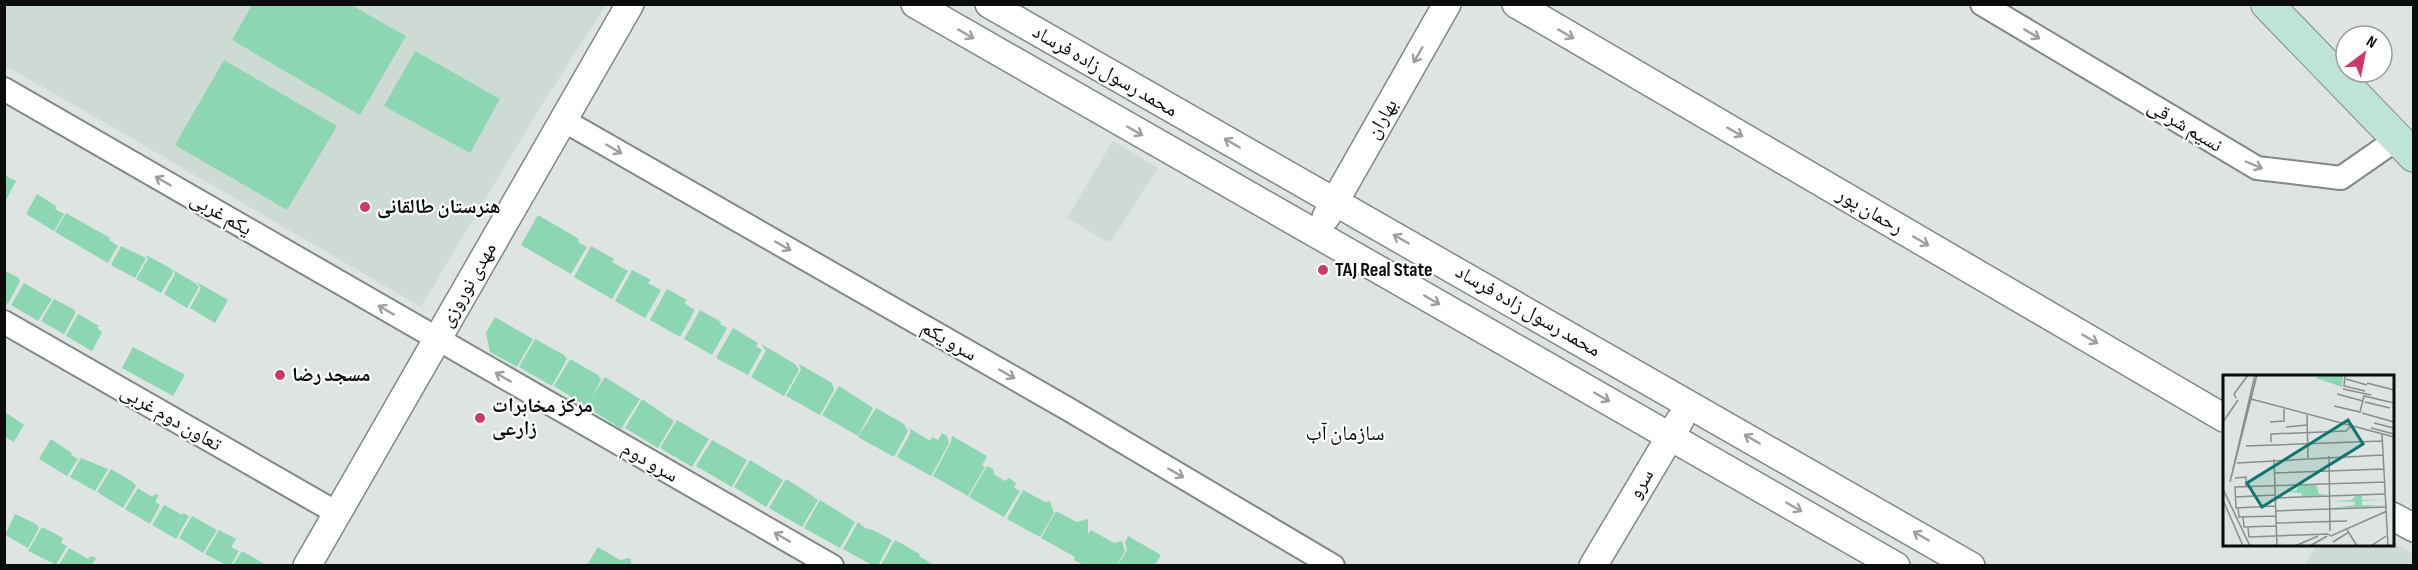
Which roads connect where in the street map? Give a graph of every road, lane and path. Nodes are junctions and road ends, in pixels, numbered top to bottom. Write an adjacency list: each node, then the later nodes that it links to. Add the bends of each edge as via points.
1 (630, 4): 11 (street, مهدی نوروزی)
2 (915, 4): 9 (street, محمد رسول زاده فرساد, one-way to 9)
3 (989, 4): 8 (street, محمد رسول زاده فرساد)
4 (1447, 4): 13 (street, بهاران, one-way to 13)
5 (1516, 4): 18 (street, رحمان پور, one-way to 18)
6 (1982, 4): 12 (street, نسیم شرقی, one-way to 12, via 2257,168 2341,178)
7 (2267, 4): 12 (main road)
8 (1059, 44): 9 (street); 13 (street, محمد رسول زاده فرساد, one-way to 8)
9 (1041, 76): 14 (street, محمد رسول زاده فرساد, one-way to 14)
10 (4, 89): 16 (street, یکم غربی, one-way to 10)
11 (563, 120): 16 (street, مهدی نوروزی); 25 (street, سرو یکم, one-way to 25)
12 (2405, 148)
13 (1335, 201): 14 (street, بهاران); 17 (street, محمد رسول زاده فرساد, one-way to 13)
14 (1316, 234): 19 (street, محمد رسول زاده فرساد, one-way to 19)
15 (4, 322): 20 (street, تعاون دوم غربی)
16 (437, 340): 20 (street, مهدی نوروزی); 24 (street, سرو دوم, one-way to 16)
17 (1690, 403): 19 (street, سرو); 28 (street, محمد رسول زاده فرساد, one-way to 17)
18 (2223, 417)
19 (1670, 436): 26 (street, سرو); 27 (street, محمد رسول زاده فرساد, one-way to 27)
20 (337, 513): 23 (street, مهدی نوروزی)
21 (2394, 517): 22 (street)
22 (2414, 528)
23 (309, 565)
24 (832, 566)
25 (1333, 566)
26 (1593, 566)
27 (1896, 566)
28 (1971, 566)

